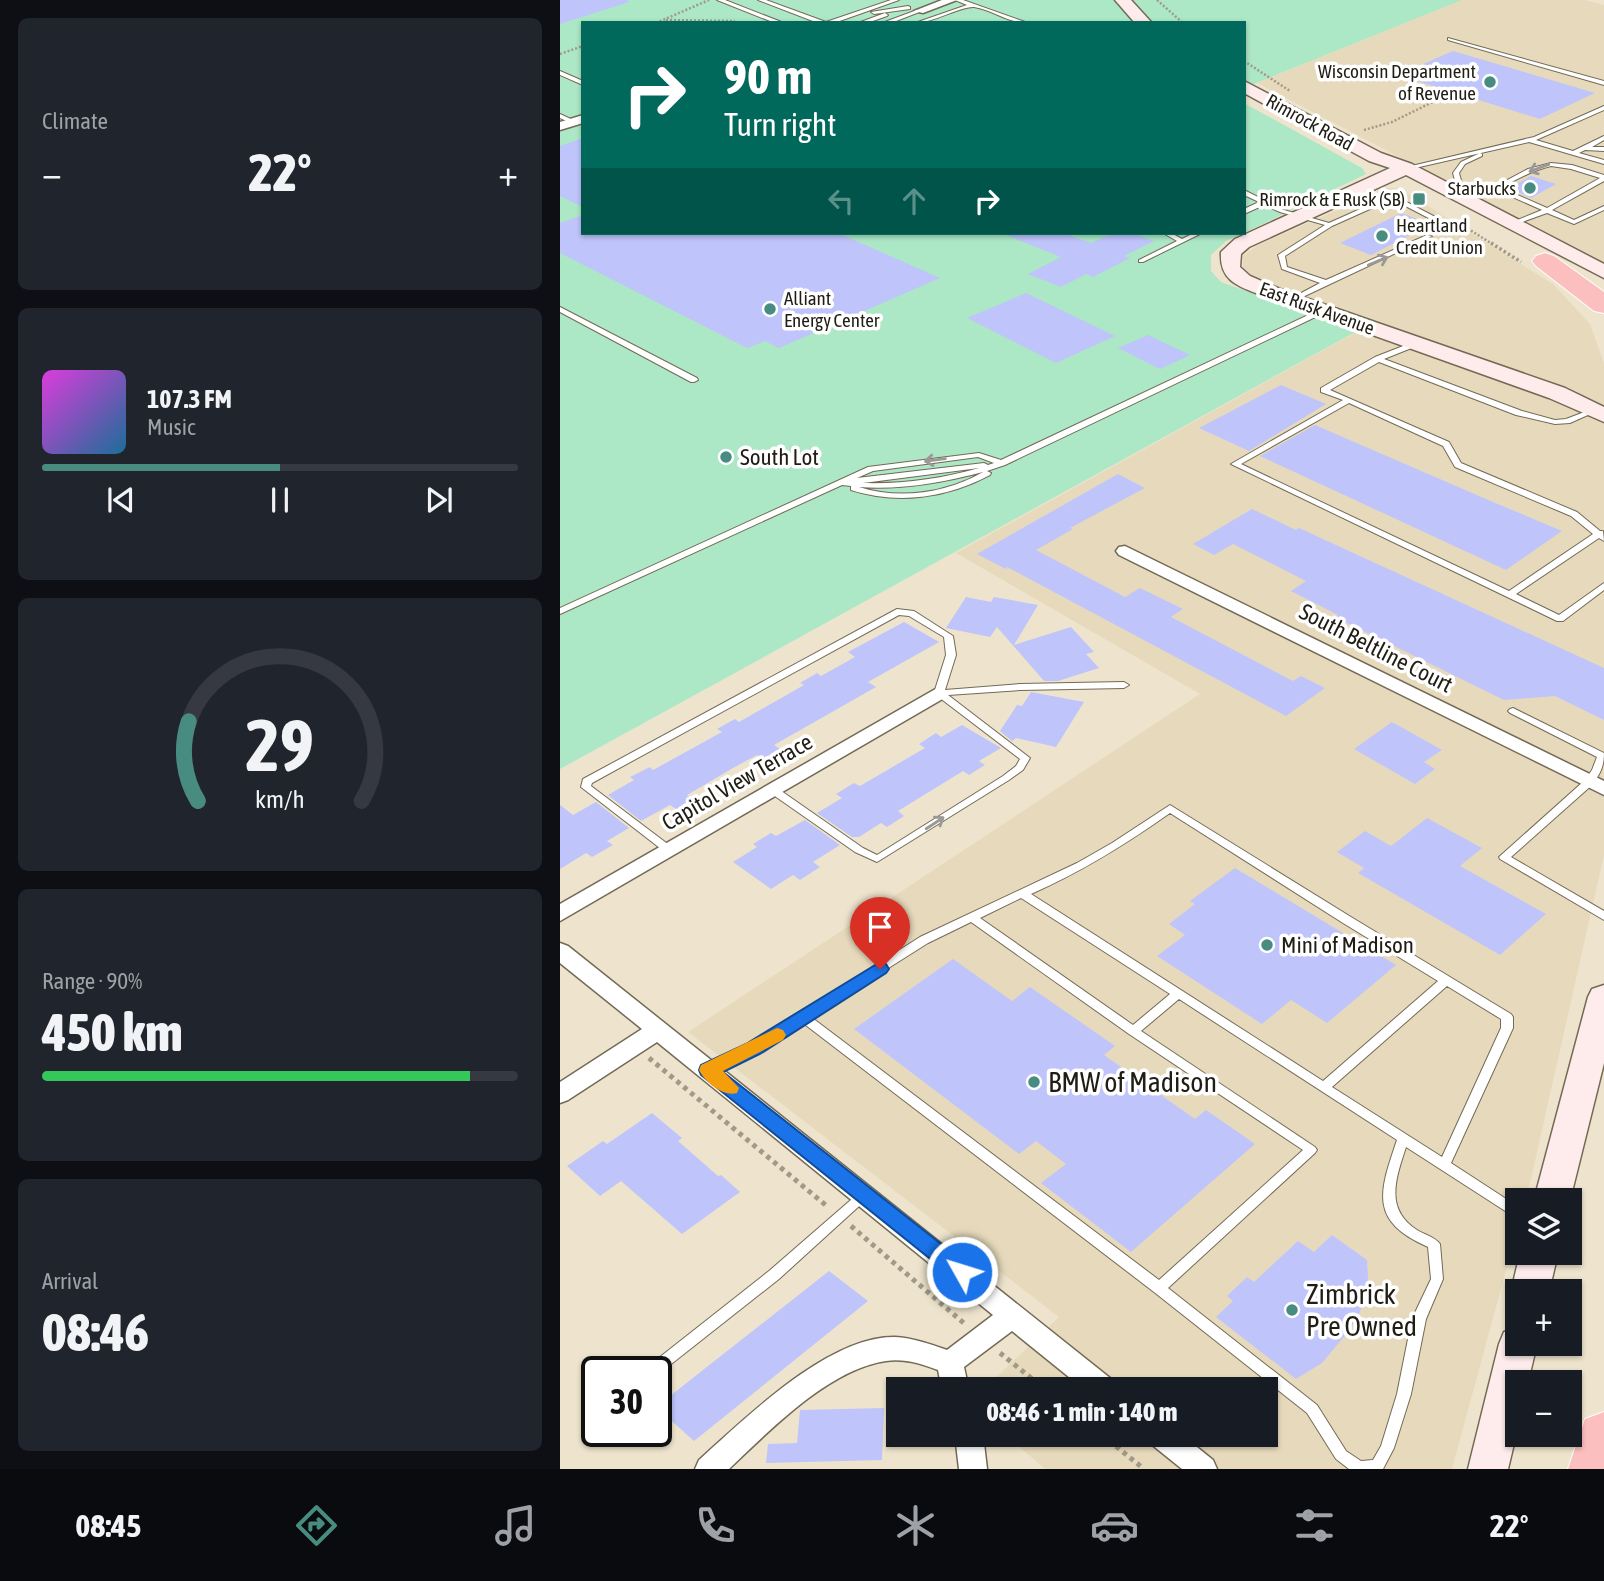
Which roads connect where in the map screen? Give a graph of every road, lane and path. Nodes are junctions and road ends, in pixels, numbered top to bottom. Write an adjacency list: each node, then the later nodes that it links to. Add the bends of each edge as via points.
1 (709, 0): 12 (path)
2 (720, 0): 15 (lane)
3 (761, 0): 16 (lane)
4 (896, 0): 17 (lane)
5 (932, 0): 11 (street)
6 (952, 0): 11 (street)
7 (958, 0): 10 (lane)
8 (1124, 0): 22 (main road)
9 (1157, 0): 23 (path)
10 (972, 5): 11 (lane); 21 (lane)
11 (915, 14): 18 (lane, via 878,11); 19 (lane); 20 (lane)
12 (666, 20): 13 (path); 14 (path)
13 (743, 20)
14 (663, 21)
15 (776, 21)
16 (820, 21)
17 (832, 21)
18 (848, 21)
19 (873, 21)
20 (892, 21)
21 (1019, 21)
22 (1142, 21)
23 (1181, 21)
24 (1450, 39): 30 (lane)
25 (581, 47): 26 (path)
26 (560, 54)
27 (1246, 62): 31 (path)
28 (560, 73): 29 (lane)
29 (581, 82)
30 (1604, 83)
31 (1282, 84)
32 (1246, 87): 46 (main road, Rimrock Road)
33 (1449, 94): 38 (path, via 1392,122)
34 (1604, 108): 40 (lane)
35 (560, 116): 36 (lane)
36 (578, 120): 37 (street)
37 (560, 126)
38 (1364, 130)
39 (1604, 138): 42 (lane)
40 (1530, 139): 41 (lane); 44 (lane)
41 (1520, 142): 46 (lane); 50 (lane, via 1458,168 1457,180)
42 (1584, 148): 43 (lane); 44 (lane)
43 (1604, 149)
44 (1574, 153): 45 (lane)
45 (1604, 162)
46 (1398, 171): 50 (main road, Rimrock Road); 55 (main road, East Rusk Avenue); 64 (main road, Rimrock Road)
47 (1603, 179): 53 (lane); 53 (lane, one-way to 53, via 1552,163 1502,185 1501,190)
48 (1246, 193): 49 (lane)
49 (1263, 203): 52 (lane); 55 (lane)
50 (1476, 205): 56 (main road, Rimrock Road)
51 (1604, 208): 53 (lane, via 1574,222)
52 (1246, 211)
53 (1546, 211): 56 (lane)
54 (1445, 215): 64 (path)
55 (1297, 216): 57 (lane); 68 (main road, East Rusk Avenue, via 1242,243 1231,252 1230,260 1230,268 1243,280)
56 (1512, 224): 65 (main road, Rimrock Road)
57 (1330, 225): 58 (lane, via 1389,198 1408,202); 66 (lane, via 1281,256 1284,268)
58 (1444, 228)
59 (1170, 235): 62 (lane)
60 (1195, 235): 62 (lane)
61 (1429, 236): 66 (lane, one-way to 61)
62 (1182, 241): 63 (lane)
63 (1141, 261)
64 (1536, 263): 67 (main road, Rimrock Road); 69 (highway)
65 (1604, 272)
66 (1324, 282): 68 (lane)
67 (1604, 293)
68 (1292, 300): 71 (main road, East Rusk Avenue)
69 (1604, 305)
70 (560, 309): 74 (lane)
71 (1324, 311): 72 (main road, East Rusk Avenue); 77 (lane)
72 (1416, 343): 73 (lane); 76 (main road, East Rusk Avenue)
73 (1378, 359): 75 (lane, via 1324,390); 76 (lane, via 1555,422)
74 (694, 380)
75 (1349, 400): 79 (lane, via 1446,444 1458,466 1574,514); 82 (lane, via 1235,464)
76 (1600, 413)
77 (1002, 463): 78 (lane, one-way to 78); 78 (lane, via 971,483 933,493 872,496)
78 (842, 483): 83 (lane)
79 (1602, 536): 82 (lane)
80 (1125, 551): 87 (street, South Beltline Court)
81 (1604, 586): 82 (lane, via 1560,619)
82 (1509, 595)
83 (560, 611)
84 (1124, 685): 85 (lane)
85 (939, 693): 88 (street, Capitol View Terrace); 88 (lane, one-way to 85, via 877,859 1006,778 1025,758); 89 (lane, via 951,655 948,636 911,613 897,612 587,781 586,787)
86 (1513, 711): 87 (lane, via 1602,756)
87 (1596, 786): 92 (lane, via 1503,857)
88 (773, 790): 89 (street, Capitol View Terrace)
89 (669, 850): 91 (street, Capitol View Terrace)
90 (1022, 893): 93 (lane); 95 (lane, via 1105,854 1170,808); 96 (lane)
91 (560, 914)
92 (1604, 916)
93 (971, 917): 98 (lane, via 924,940); 100 (lane)
94 (560, 951): 99 (street)
95 (1446, 980): 102 (lane); 105 (lane, via 1507,1017 1507,1028)
96 (1178, 994): 100 (lane); 102 (lane)
97 (1604, 997): 106 (main road)
98 (804, 1018): 101 (lane); 109 (lane)
99 (658, 1030): 101 (street); 103 (street)
100 (1133, 1031): 109 (lane, via 1311,1150)
101 (708, 1070): 107 (street)
102 (1323, 1087): 104 (lane)
103 (560, 1094)
104 (1403, 1139): 105 (lane); 109 (lane, via 1388,1199 1394,1221 1411,1236 1434,1244 1437,1279 1419,1319 1404,1394 1377,1466 1359,1468 1341,1455 1312,1409)
105 (1444, 1165): 108 (lane)
106 (1555, 1188)
107 (864, 1195): 110 (street); 111 (lane, via 774,1275)
108 (1505, 1204)
109 (1158, 1288)
110 (1013, 1315): 113 (street); 115 (street)
111 (671, 1356)
112 (1515, 1356): 124 (main road)
113 (950, 1363): 114 (street); 121 (street, via 922,1352 886,1349 844,1362 811,1382)
114 (953, 1377)
115 (1089, 1377)
116 (1604, 1435): 125 (highway)
117 (972, 1447): 120 (street)
118 (1117, 1447): 122 (path)
119 (1176, 1447): 123 (street)
120 (976, 1467)
121 (709, 1469)
122 (1144, 1469)
123 (1203, 1469)
124 (1488, 1469)
125 (1595, 1469)

